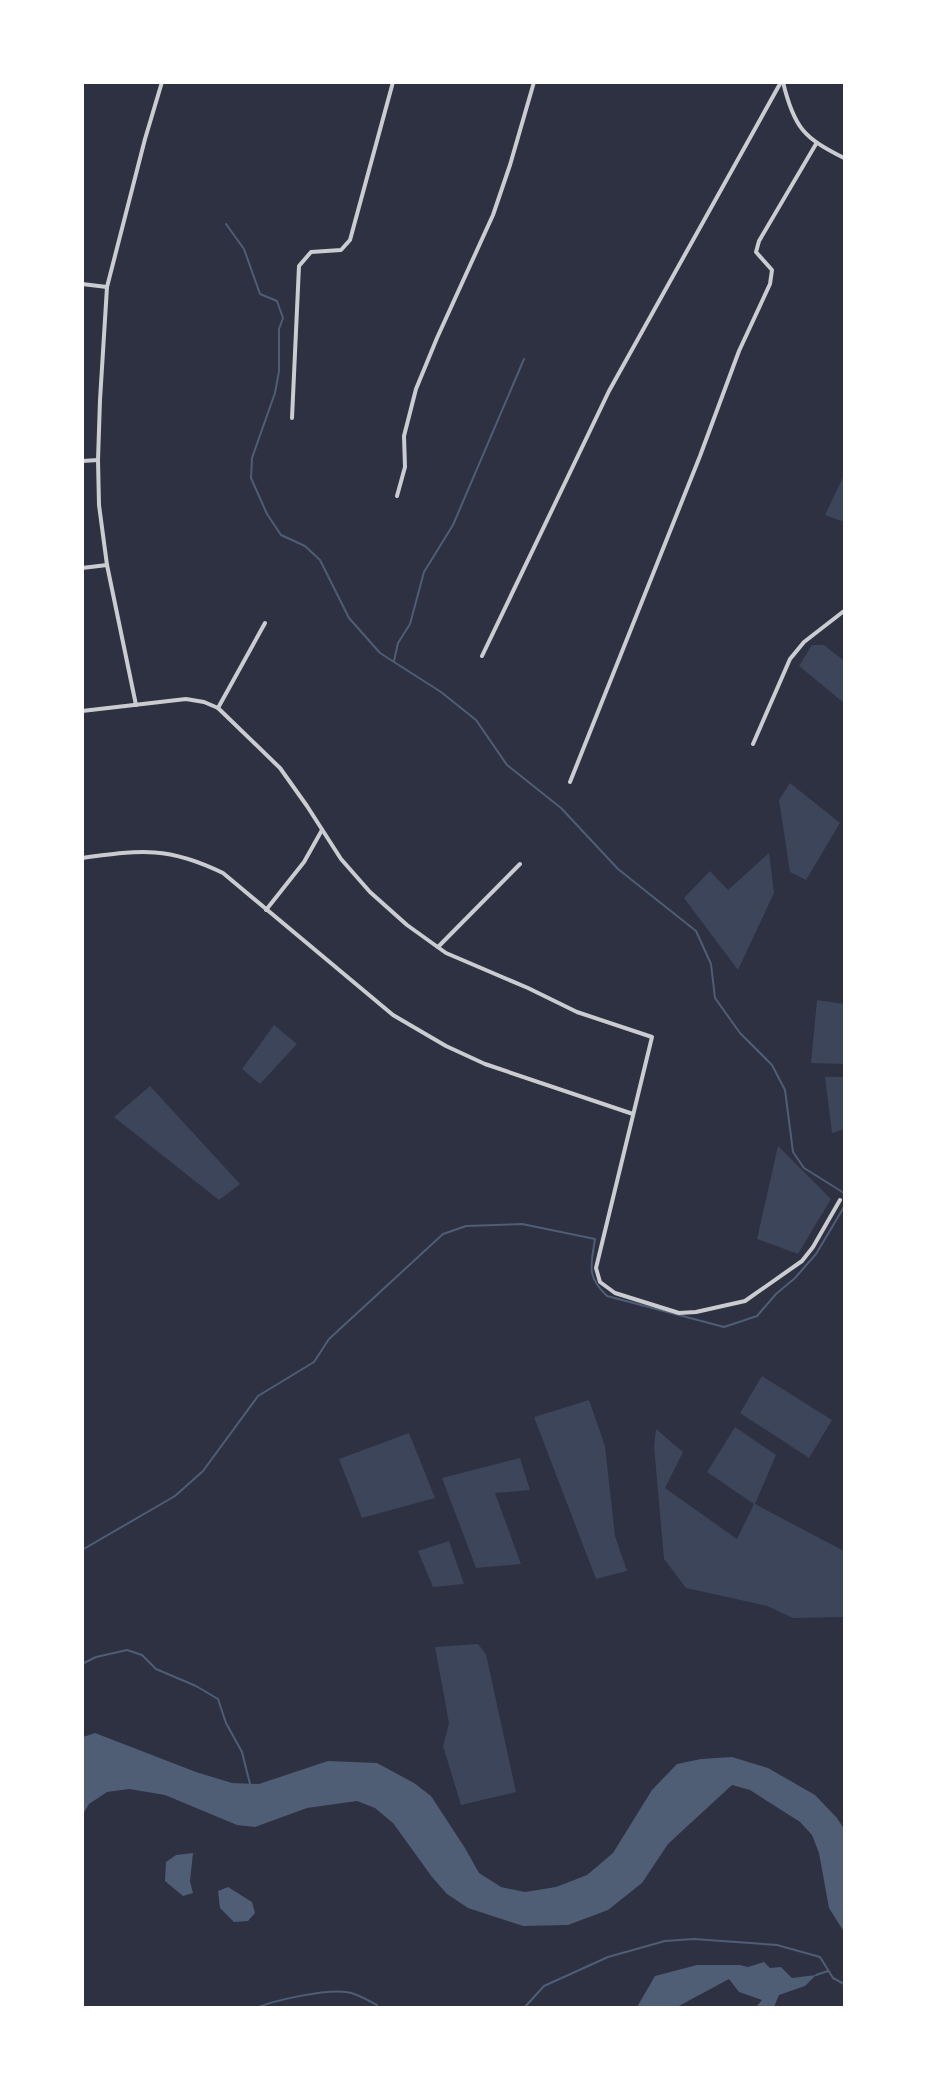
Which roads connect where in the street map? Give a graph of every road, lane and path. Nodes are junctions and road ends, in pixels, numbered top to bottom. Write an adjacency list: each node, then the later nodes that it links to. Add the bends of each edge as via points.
1 (162, 82): 8 (street)
2 (393, 82): 9 (street, via 350,240 341,250 311,252 300,266)
3 (534, 82): 12 (street, via 493,215 416,389 404,436 405,466)
4 (782, 82): 5 (street, via 789,107); 17 (street, via 609,391)
5 (816, 144): 6 (street); 22 (street, via 759,241 756,252 771,270 770,284 739,351)
6 (844, 159)
7 (82, 284): 8 (street)
8 (107, 287): 10 (street)
9 (292, 418)
10 (98, 460): 11 (street); 13 (street)
11 (82, 461)
12 (397, 496)
13 (107, 565): 14 (street); 18 (street)
14 (82, 568)
15 (844, 611): 21 (street, via 804,642 790,659)
16 (265, 623): 19 (street)
17 (482, 656)
18 (136, 705): 19 (street, via 186,699); 20 (street)
19 (218, 708): 23 (street, via 279,768)
20 (82, 711)
21 (753, 744)
22 (570, 782)
23 (322, 830): 26 (street, via 304,862); 27 (street, via 370,892)
24 (82, 858): 26 (street, via 132,851 167,852 197,860 223,873)
25 (520, 864): 27 (street)
26 (266, 910): 28 (street, via 393,1015 446,1046 485,1064)
27 (438, 947): 28 (street, via 577,1012 652,1037)
28 (633, 1114): 29 (street, via 596,1268 600,1282 615,1293 679,1313 745,1301 802,1261)
29 (840, 1200)

